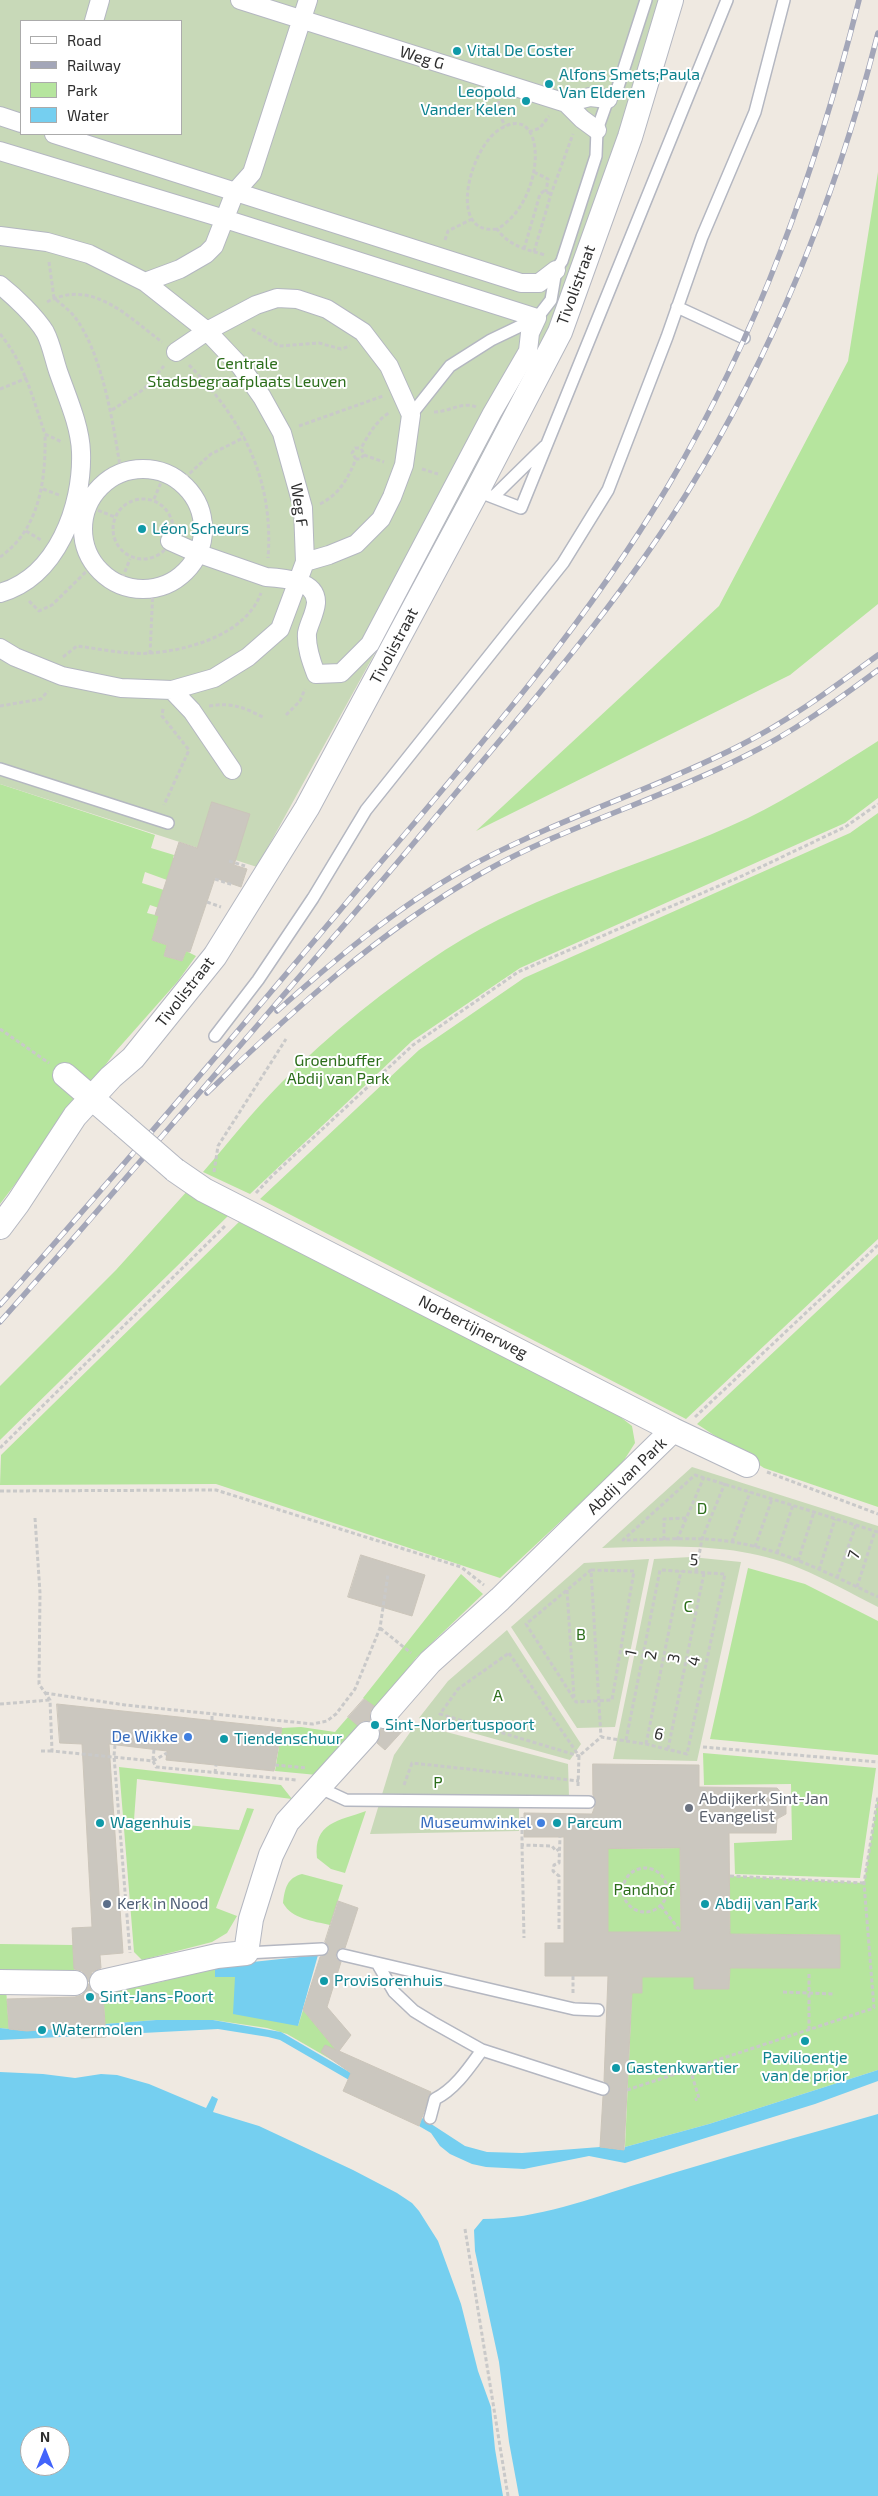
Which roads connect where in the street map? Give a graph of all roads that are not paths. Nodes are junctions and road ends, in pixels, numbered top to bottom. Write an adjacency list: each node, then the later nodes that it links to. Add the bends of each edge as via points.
1 (100, 0): 8 (street)
2 (240, 0): 9 (street, Weg G)
3 (308, 0): 9 (street)
4 (646, 0): 10 (lane, via 618,90)
5 (670, 0): 30 (street, Tivolistraat, via 630,137 560,332)
6 (727, 0): 29 (lane)
7 (784, 0): 23 (lane, via 755,112 702,237)
8 (94, 20)
9 (302, 20): 11 (street, Weg G); 17 (street, via 252,174)
10 (608, 100): 11 (street, via 590,97); 14 (lane)
11 (566, 103): 14 (street, Weg G)
12 (0, 116): 13 (street)
13 (20, 123)
14 (597, 130): 20 (lane, via 596,156)
15 (60, 135): 17 (street)
16 (0, 151): 18 (street)
17 (235, 192): 18 (street); 20 (street, via 521,283 540,283)
18 (225, 219): 21 (street, via 214,246 206,254 180,269); 24 (street)
19 (0, 236): 21 (street, Weg F, via 46,242 89,254)
20 (559, 266): 24 (lane, via 550,300)
21 (145, 282): 25 (street, Weg F)
22 (0, 286): 35 (street, via 45,332 74,415 81,451 79,479 67,528 44,565)
23 (677, 307): 26 (lane); 41 (lane, via 608,490 563,563 366,810 308,906)
24 (537, 318): 28 (lane, via 491,340 450,366); 34 (street, via 530,333 528,351 370,644 341,673 316,674 307,646 316,601 313,592)
25 (207, 331): 27 (street); 28 (street, via 277,298 297,299 327,309 363,332 388,366); 33 (street, Weg F, via 262,396 282,432 303,508)
26 (744, 338)
27 (176, 352)
28 (409, 404): 33 (street, via 404,465 381,519 356,544)
29 (549, 442): 30 (lane); 30 (lane, via 521,508)
30 (485, 494): 43 (street, Tivolistraat, via 307,808 215,956 133,1058)
31 (170, 541): 32 (street)
32 (198, 553): 32 (street, via 202,538 200,515 191,494 165,473 152,470 121,473 107,481 87,506 83,535 86,550 105,576 120,584 153,588 178,577); 34 (street, via 266,577)
33 (305, 562): 34 (street, Weg F)
34 (298, 582): 37 (street, Weg F, via 280,629 248,657 214,678)
35 (8, 591)
36 (0, 648): 37 (street, Weg F, via 58,674 121,688)
37 (169, 690): 39 (street, via 192,711)
38 (0, 769): 40 (lane)
39 (232, 770)
40 (163, 822)
41 (215, 1036)
42 (59, 1071): 43 (street, Norbertijnerweg)
43 (92, 1099): 44 (street, Tivolistraat, via 75,1116); 45 (street, Norbertijnerweg, bridge, via 175,1170 204,1190)
44 (0, 1227)
45 (673, 1430): 46 (street, Norbertijnerweg); 47 (street, Abdij van Park, via 427,1666)
46 (741, 1463)
47 (383, 1716)
48 (367, 1734): 49 (street)
49 (318, 1788): 50 (lane, via 346,1800); 52 (street, via 287,1822 271,1855 251,1919)
50 (583, 1802)
51 (322, 1949): 52 (lane)
52 (246, 1953): 56 (street, via 217,1956)
53 (343, 1955): 54 (lane)
54 (377, 1963): 58 (lane, via 574,2010); 59 (lane, via 394,1992 414,2011)
55 (0, 1982): 57 (street)
56 (102, 1982)
57 (75, 1983)
58 (598, 2010)
59 (482, 2050): 60 (lane); 61 (lane, via 446,2093 435,2098)
60 (603, 2089)
61 (430, 2118)

